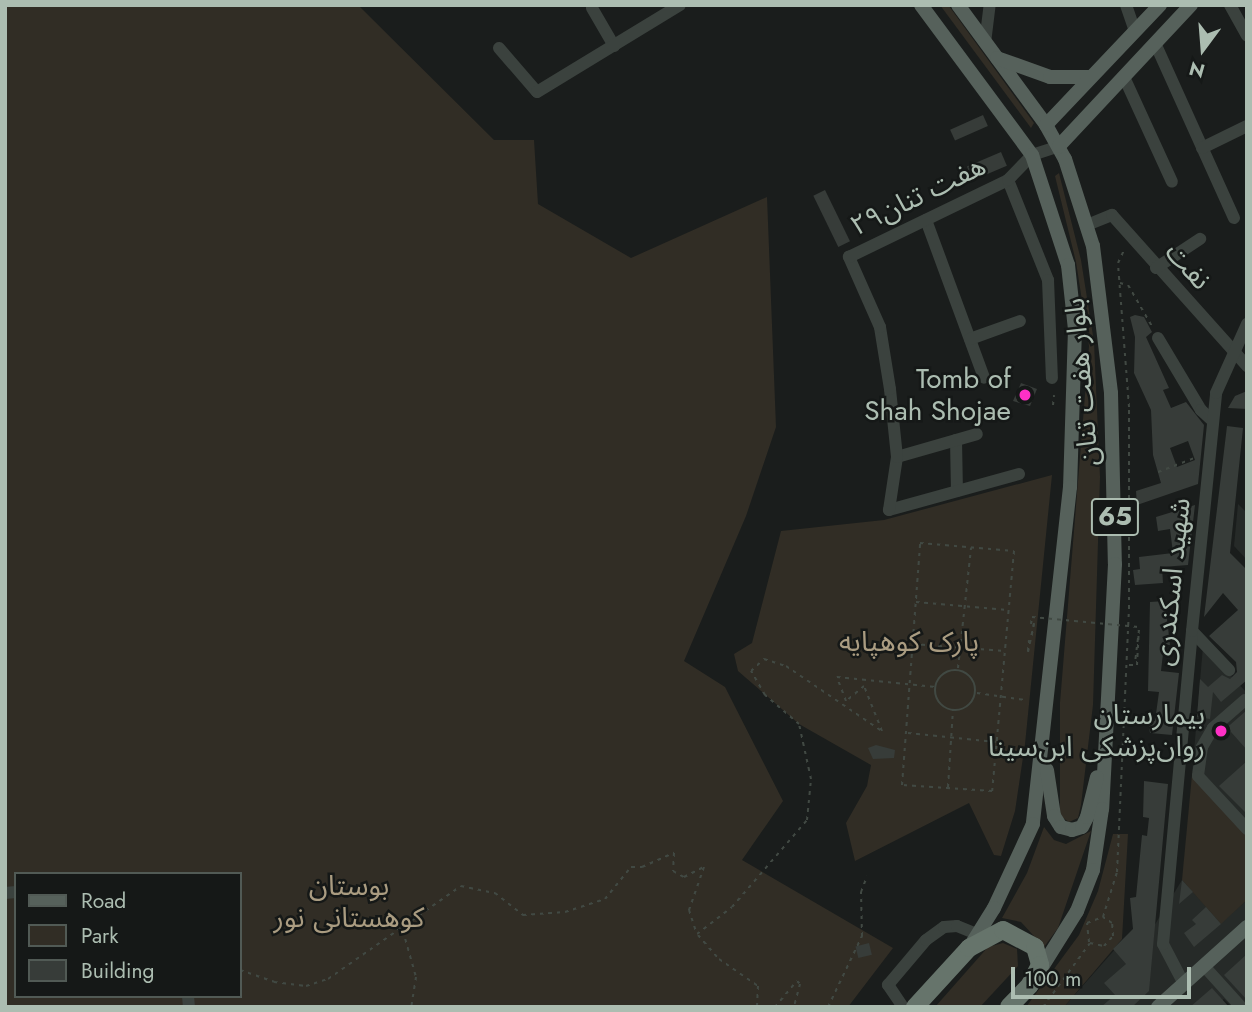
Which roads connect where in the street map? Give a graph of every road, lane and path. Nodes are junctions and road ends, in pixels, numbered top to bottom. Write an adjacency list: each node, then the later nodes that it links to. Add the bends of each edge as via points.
1 (680, 5): 15 (street)
2 (920, 5): 24 (main road, بلوار هفت تنان / 65)
3 (958, 5): 13 (main road, بلوار هفت تنان / 65)
4 (990, 5): 13 (street)
5 (1126, 5): 11 (street)
6 (1191, 5): 10 (main road)
7 (1230, 5): 12 (street)
8 (592, 8): 15 (street)
9 (1155, 10): 10 (main road); 11 (main road)
10 (1167, 30): 14 (main road)
11 (1135, 31): 18 (main road)
12 (1247, 36)
13 (985, 43): 17 (main road, بلوار هفت تنان / 65)
14 (1155, 43): 19 (main road); 23 (street)
15 (614, 46): 16 (street, via 537,92)
16 (499, 48)
17 (996, 58): 18 (main road, via 1050,77); 20 (main road, بلوار هفت تنان / 65)
18 (1090, 77): 20 (main road)
19 (1124, 77): 22 (main road); 26 (street)
20 (1046, 125): 22 (main road, بلوار هفت تنان / 65)
21 (1247, 126): 23 (street)
22 (1059, 146): 24 (street); 29 (main road, بلوار هفت تنان / 65)
23 (1202, 148): 27 (street)
24 (1032, 155): 25 (street); 75 (main road, بلوار هفت تنان / 65, via 1068,265 1077,376)
25 (1008, 180): 28 (street, هفت تنان۲۹); 39 (street, via 1048,280)
26 (1172, 182)
27 (1234, 218)
28 (926, 220): 36 (street); 47 (street, هفت تنان۲۹, via 849,257 880,327)
29 (1087, 225): 31 (street, نفت, via 1112,215); 76 (main road, بلوار هفت تنان / 65, via 1111,393 1115,492)
30 (1200, 239): 31 (street)
31 (1156, 268): 37 (street, نفت)
32 (1119, 282): 35 (path, via 1128,285)
33 (1020, 321): 36 (street)
34 (1247, 324): 37 (street, شهید اسکندری)
35 (1158, 338): 43 (street, via 1201,410)
36 (970, 339): 40 (street)
37 (1232, 351): 38 (street, نفت); 43 (street, شهید اسکندری, via 1216,393)
38 (1247, 365)
39 (1052, 378)
40 (985, 379)
41 (1054, 395): 42 (path)
42 (1054, 405)
43 (1213, 421): 46 (street, شهید اسکندری)
44 (977, 434): 45 (street)
45 (956, 440): 47 (street); 50 (street)
46 (1210, 453): 48 (path); 55 (street, شهید اسکندری)
47 (897, 457): 50 (street, via 889,510)
48 (1158, 472)
49 (1019, 474): 50 (street)
50 (957, 491)
51 (972, 547): 52 (path, via 920,543); 53 (path); 54 (path, via 1014,551)
52 (915, 601): 53 (path); 57 (path)
53 (965, 606): 54 (path); 58 (path)
54 (1009, 610): 59 (path)
55 (1192, 631): 62 (street); 73 (street, شهید اسکندری)
56 (1031, 638): 60 (path, bridge, via 1031,623 1031,653 1032,617 1139,627 1138,665)
57 (912, 644): 58 (path); 63 (path)
58 (961, 648): 59 (path); 61 (path)
59 (1006, 651): 66 (path)
60 (1127, 665)
61 (958, 670): 64 (path, via 942,675); 65 (path, via 972,679)
62 (1228, 670)
63 (909, 684): 64 (path); 70 (path); 83 (path, via 837,677 846,701 864,686 883,732 786,666 764,659 751,671 765,695 799,724 811,779 807,820 733,907)
64 (935, 687): 69 (path, via 938,700)
65 (975, 692): 66 (path); 69 (path, via 965,708)
66 (1002, 696): 67 (path); 72 (path)
67 (1025, 700)
68 (1245, 700): 74 (street, via 1213,728)
69 (953, 710): 71 (path)
70 (906, 733): 71 (path); 77 (path, via 902,785)
71 (951, 738): 72 (path); 77 (path)
72 (997, 742): 77 (path, via 992,791)
73 (1181, 743): 74 (street); 88 (street, شهید اسکندری, via 1163,944)
74 (1202, 747): 78 (street, via 1198,776)
75 (1044, 748): 76 (main road, via 1054,816 1061,827 1072,830 1082,827 1087,817); 84 (main road, بلوار هفت تنان / 65, via 1033,824)
76 (1104, 752): 89 (main road, بلوار هفت تنان / 65, via 1093,870 1077,911)
77 (948, 788)
78 (1247, 829)
79 (867, 876): 94 (path, via 861,892 862,936)
80 (1103, 917): 85 (path, via 1087,923 1084,932)
81 (1247, 928): 86 (main road)
82 (403, 930): 83 (path, via 461,886 495,893 523,915 565,912 605,899 631,867 674,853 673,871 684,877 704,867 689,910); 87 (path, via 328,979 306,986 274,982); 90 (path, via 416,977)
83 (697, 934): 91 (path, via 719,959 758,986)
84 (973, 941): 89 (highway, 65, via 1003,930 1022,936 1035,947 1040,965); 95 (street, via 957,926 944,927 926,940 888,985); 96 (highway, 65)
85 (1090, 943)
86 (1204, 966): 88 (main road); 99 (street)
87 (242, 971)
88 (1184, 984): 98 (main road)
89 (1030, 985): 97 (highway, 65)
90 (411, 1007)
91 (757, 1007)
92 (775, 1007): 93 (path, via 797,981)
93 (794, 1007)
94 (828, 1007)
95 (903, 1007)
96 (915, 1007)
97 (1009, 1007)
98 (1158, 1007)
99 (1241, 1007)

